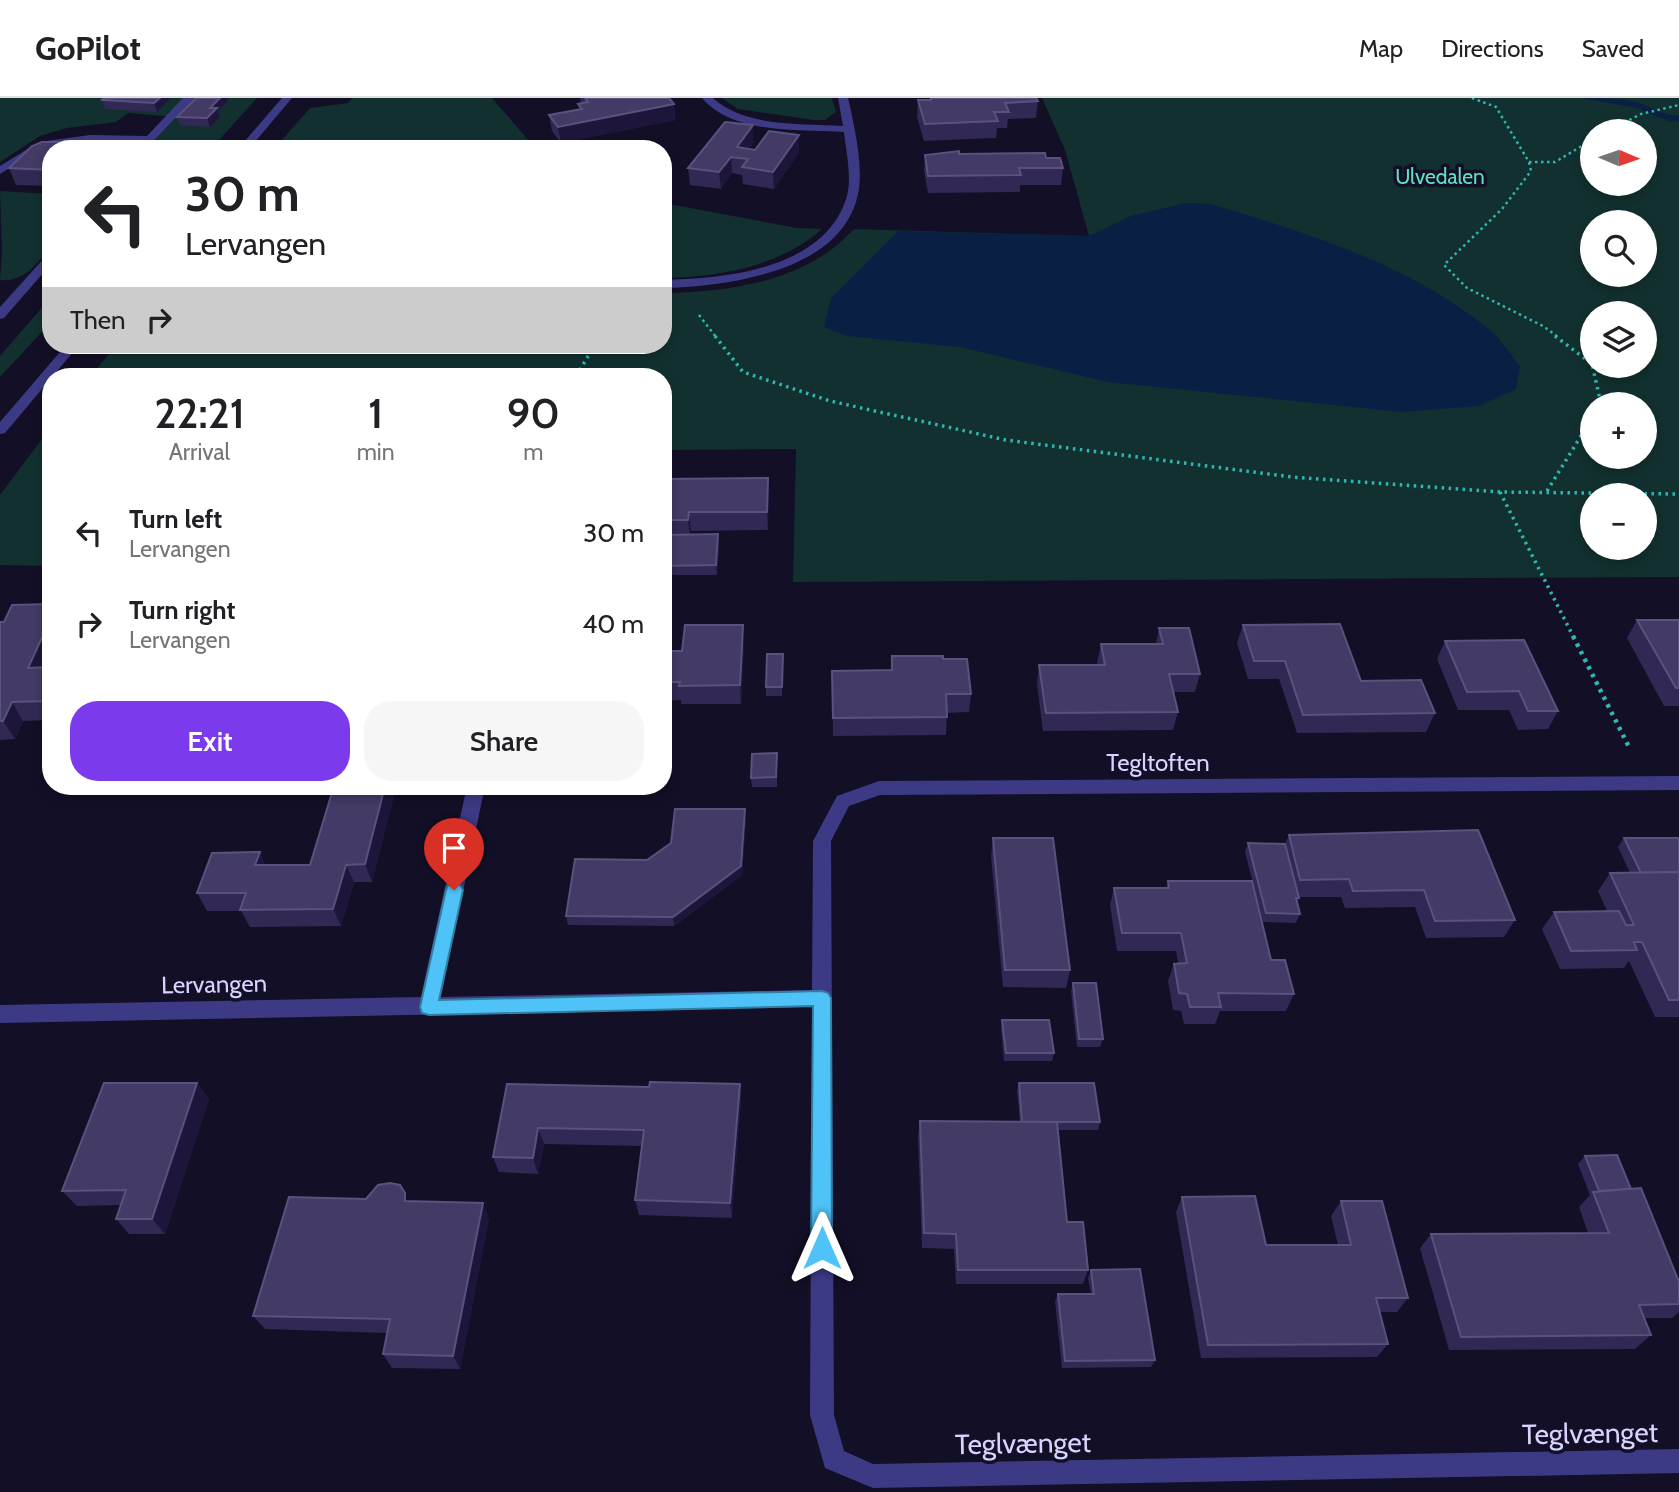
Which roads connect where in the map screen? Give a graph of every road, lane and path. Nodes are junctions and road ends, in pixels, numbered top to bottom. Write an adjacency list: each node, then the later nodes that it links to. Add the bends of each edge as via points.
1 (190, 98): 9 (street)
2 (287, 98): 11 (street)
3 (707, 98): 8 (street, via 730,116)
4 (843, 98): 8 (street)
5 (1472, 98): 14 (path, via 1496,107)
6 (1679, 105): 7 (path)
7 (1631, 119)
8 (849, 129): 17 (street, via 853,194 841,222 818,244 754,275)
9 (149, 139): 10 (street)
10 (75, 140)
11 (251, 140)
12 (42, 145): 15 (street)
13 (1580, 147): 14 (path, via 1555,162)
14 (1529, 162): 25 (path, via 1531,171 1522,187 1488,226 1444,265 1467,288 1543,326 1592,364)
15 (0, 172)
16 (42, 267): 20 (street)
17 (672, 284)
18 (672, 288): 28 (path, via 743,372 830,401 1006,440 1292,477)
19 (0, 292): 20 (street)
20 (19, 293): 21 (street)
21 (0, 315)
22 (65, 354): 23 (street)
23 (53, 368)
24 (42, 381): 26 (street)
25 (1598, 392)
26 (0, 430)
27 (1580, 438): 29 (path)
28 (1500, 492): 29 (path); 31 (path)
29 (1547, 492): 30 (path)
30 (1679, 495)
31 (1647, 783): 32 (street, Tegltoften); 34 (street, Tegltoften, via 878,788 843,801 822,841)
32 (1679, 783)
33 (475, 795): 35 (street)
34 (822, 998): 35 (street, Lervangen); 37 (street, Teglvænget, via 822,1415 834,1459 873,1476)
35 (429, 1007): 36 (street, Lervangen)
36 (0, 1014)
37 (1679, 1461)

